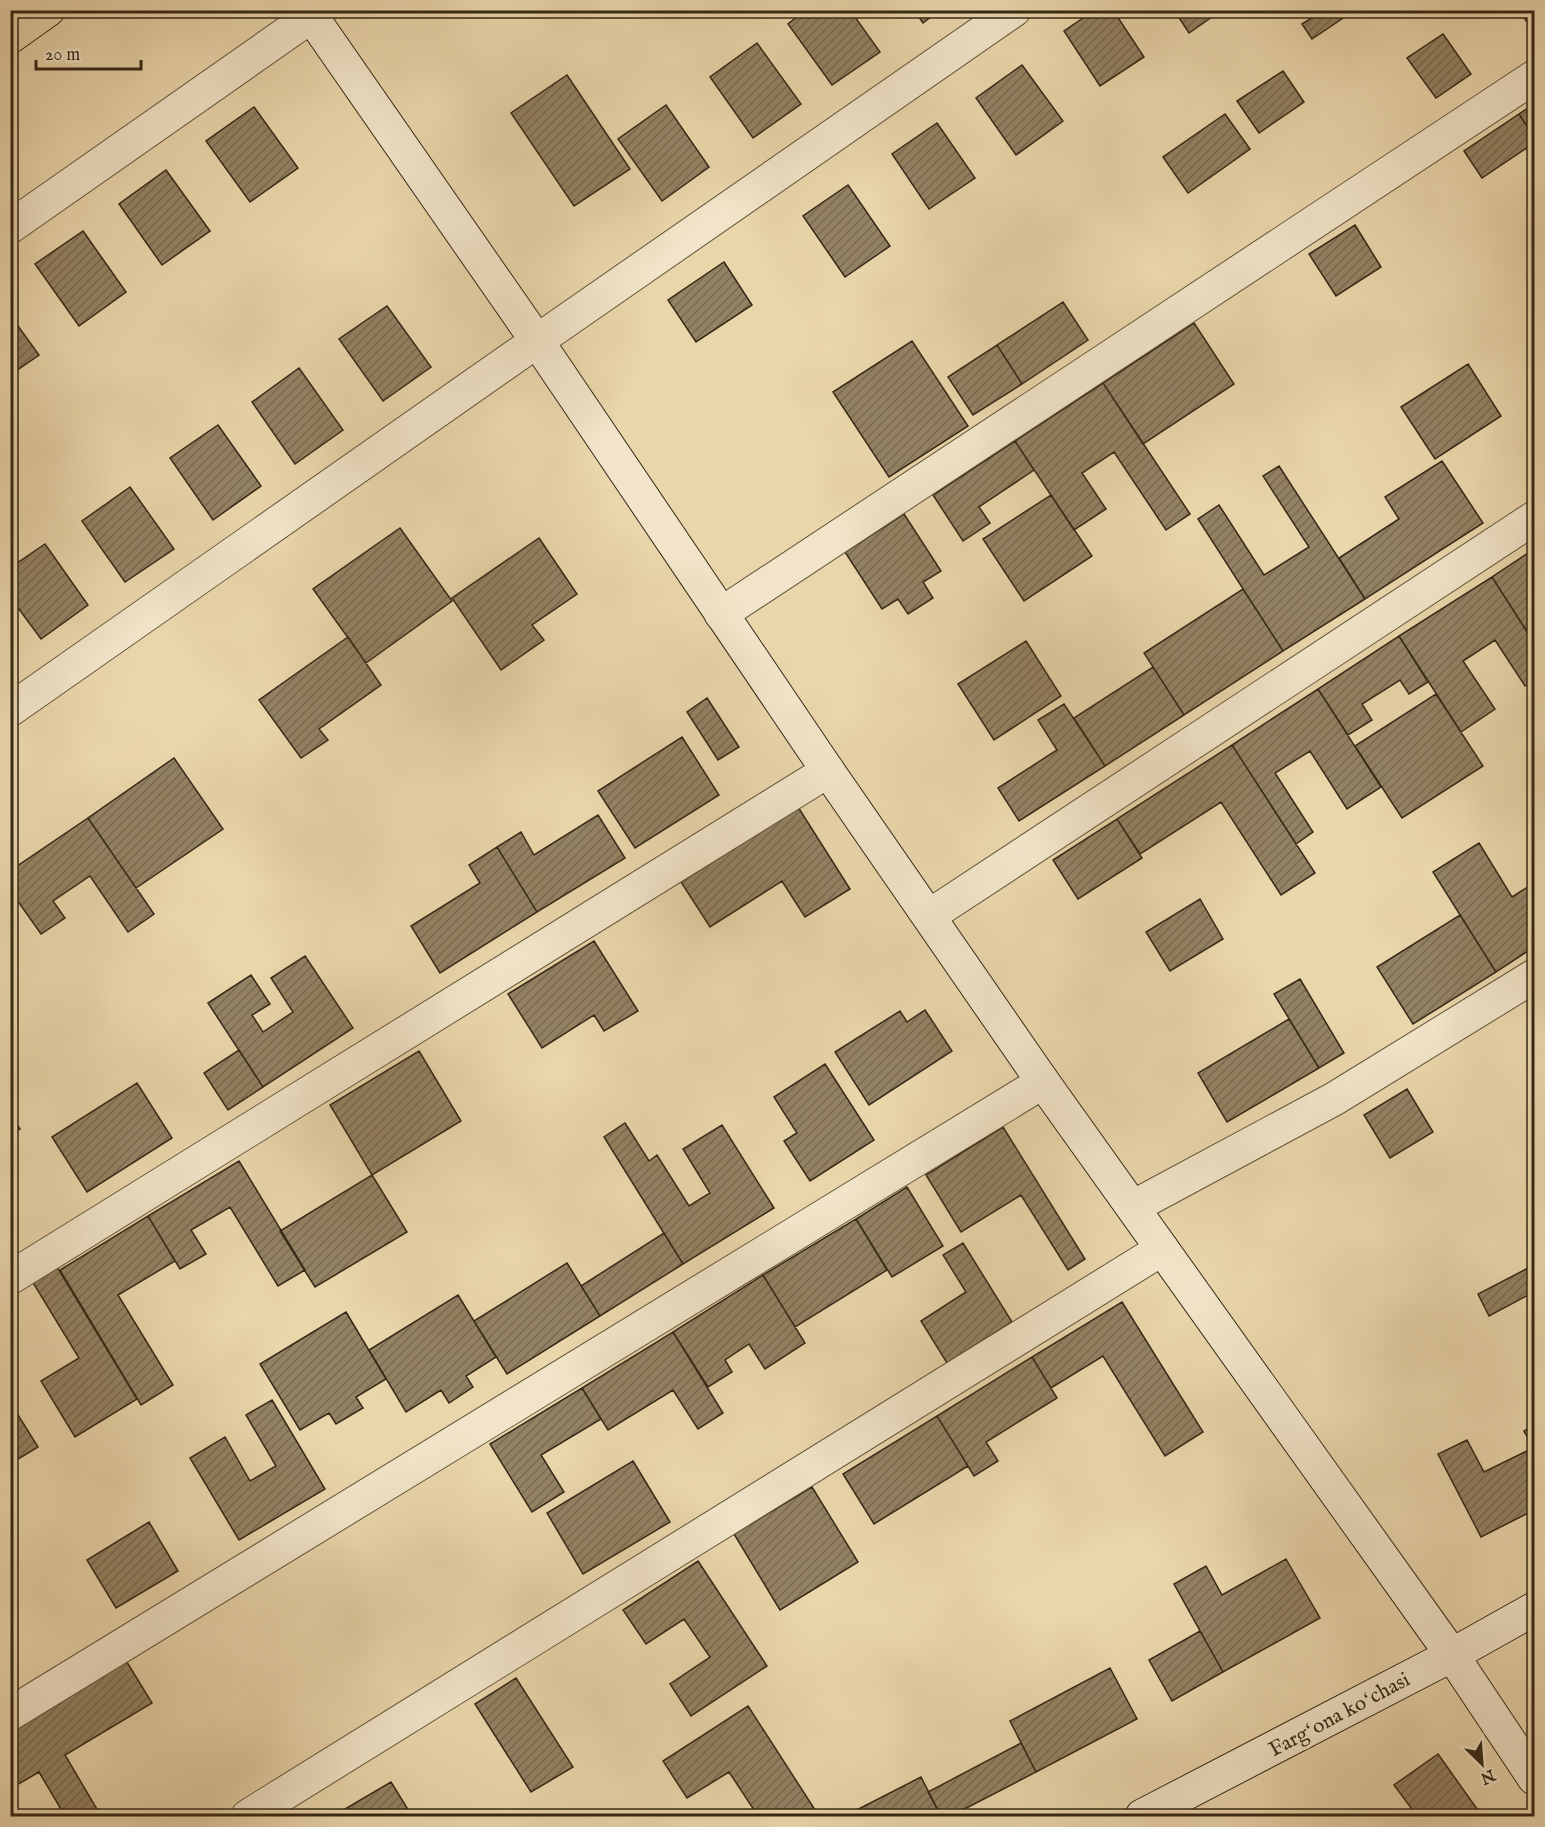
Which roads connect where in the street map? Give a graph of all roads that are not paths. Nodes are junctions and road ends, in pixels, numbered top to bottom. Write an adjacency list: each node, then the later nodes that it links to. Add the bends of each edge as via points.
1 (48, 10): 4 (main road)
2 (1014, 10): 7 (street)
3 (313, 12): 6 (street); 7 (street)
4 (10, 36)
5 (1534, 77): 9 (street)
6 (10, 227)
7 (537, 341): 9 (street); 10 (street)
8 (1534, 518): 12 (street)
9 (721, 614): 11 (street)
10 (10, 710)
11 (828, 771): 12 (street); 17 (street)
12 (929, 916): 14 (street)
13 (1534, 976): 15 (street, via 1334,1100)
14 (1043, 1082): 15 (street); 20 (street)
15 (1132, 1207): 16 (street)
16 (1162, 1249): 19 (street); 22 (street)
17 (10, 1278)
18 (1534, 1609): 19 (street, Fargʻona koʻchasi)
19 (1452, 1655): 21 (street); 23 (street, Fargʻona koʻchasi)
20 (10, 1714)
21 (1534, 1778)
22 (248, 1816)
23 (1142, 1816)

